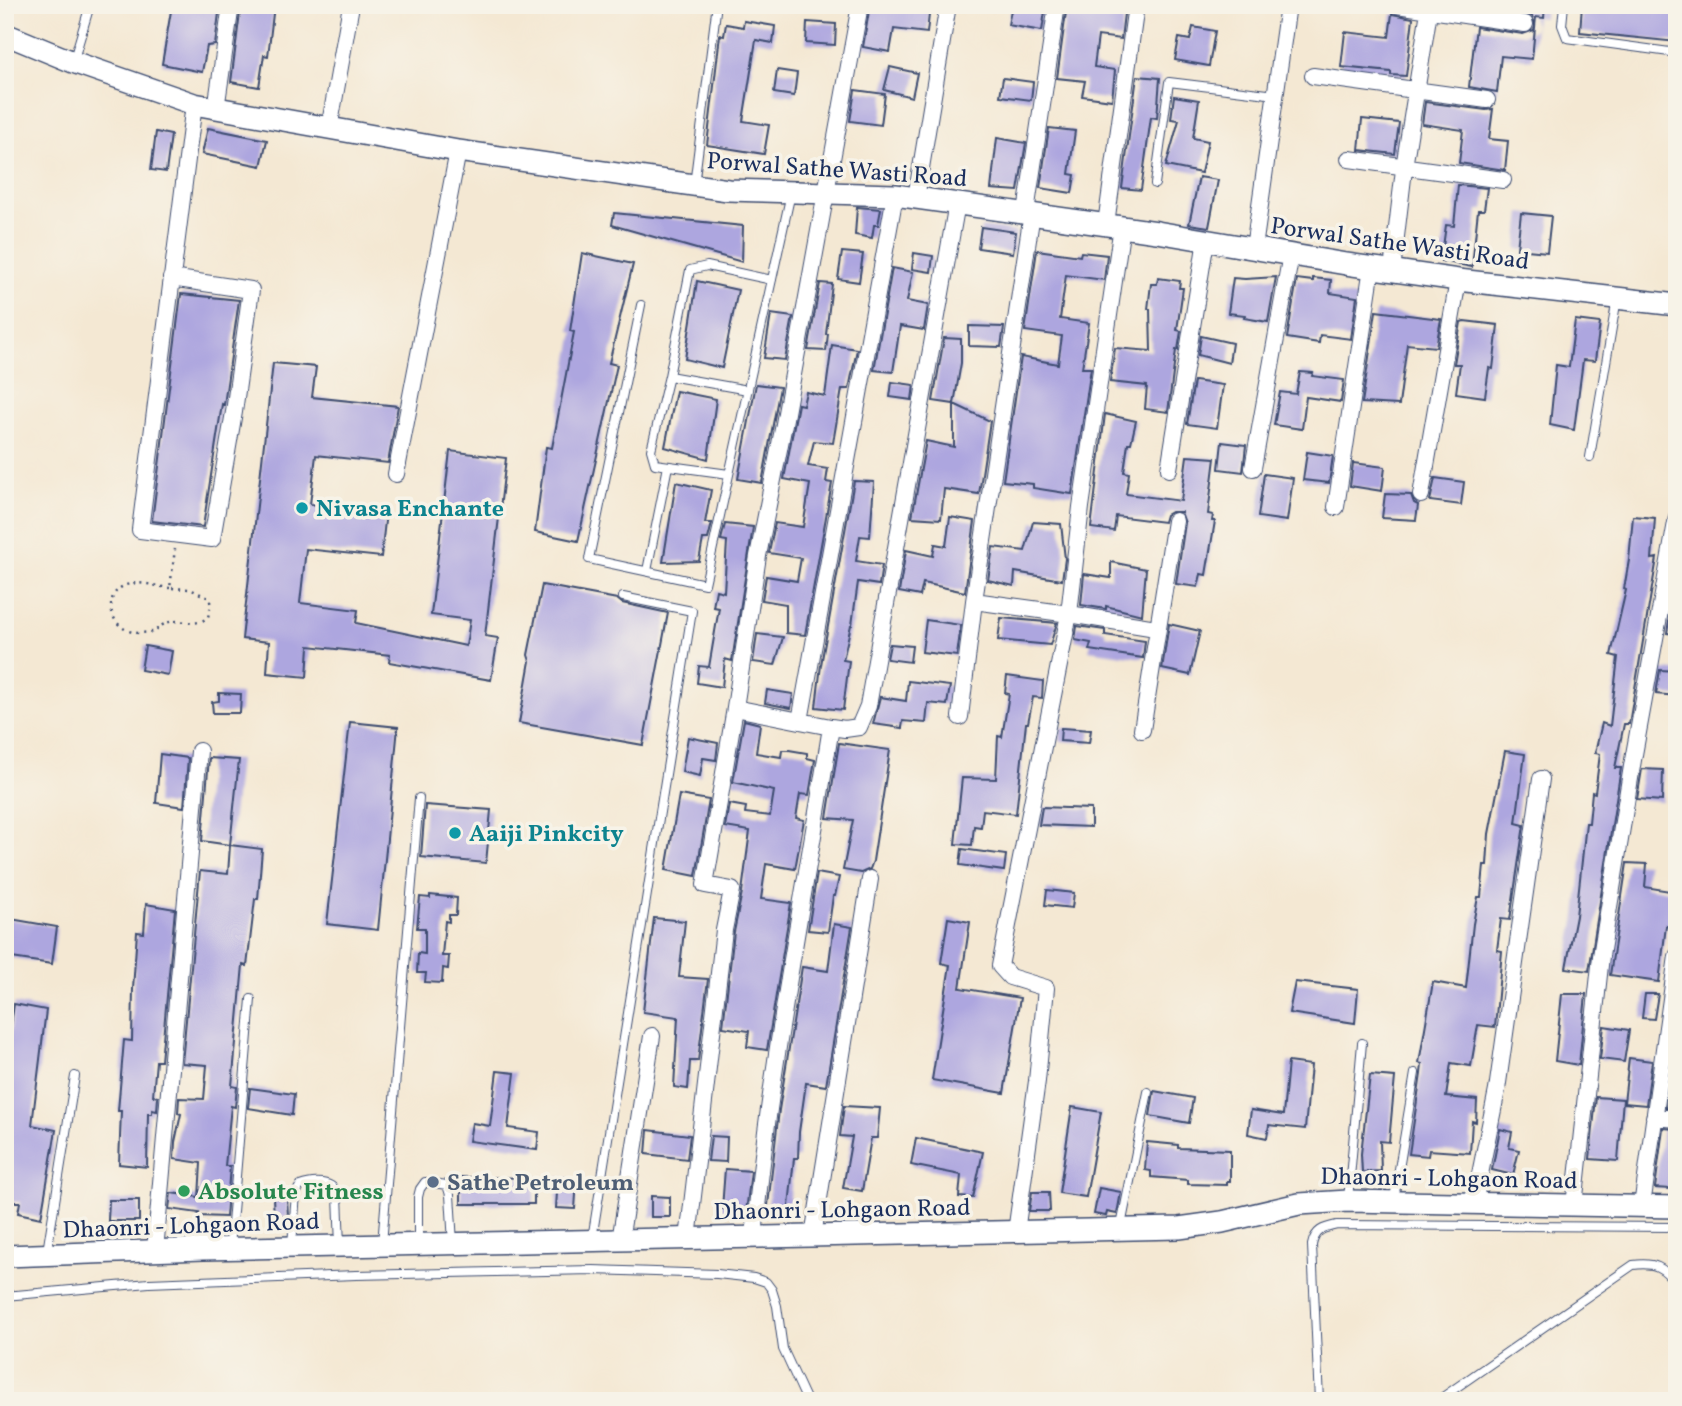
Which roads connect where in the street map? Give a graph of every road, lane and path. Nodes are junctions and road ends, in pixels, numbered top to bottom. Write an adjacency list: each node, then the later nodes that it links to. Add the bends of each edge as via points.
1 (90, 5): 16 (lane)
2 (231, 5): 22 (street)
3 (351, 5): 23 (street)
4 (860, 5): 30 (street)
5 (948, 5): 32 (street)
6 (1057, 5): 34 (street)
7 (1136, 5): 35 (street)
8 (1288, 5): 19 (street)
9 (1397, 5): 11 (street)
10 (1564, 5): 15 (lane, via 1562,25 1567,38)
11 (1429, 10): 13 (street); 18 (street)
12 (716, 11): 29 (lane)
13 (1525, 24)
14 (5, 34): 16 (main road, Porwal Sathe Wasti Road)
15 (1677, 53)
16 (73, 62): 21 (main road, Porwal Sathe Wasti Road)
17 (1313, 76): 18 (street)
18 (1417, 89): 20 (street); 26 (street)
19 (1276, 95): 28 (lane, via 1169,82); 37 (street)
20 (1487, 100)
21 (194, 104): 22 (main road, Porwal Sathe Wasti Road); 40 (street)
22 (216, 108): 23 (main road, Porwal Sathe Wasti Road)
23 (329, 129): 24 (main road, Porwal Sathe Wasti Road)
24 (458, 151): 29 (main road, Porwal Sathe Wasti Road); 52 (street)
25 (1349, 159): 26 (street)
26 (1405, 166): 27 (street); 39 (street)
27 (1503, 180)
28 (1155, 184)
29 (694, 185): 31 (main road, Porwal Sathe Wasti Road)
30 (826, 192): 31 (main road, Porwal Sathe Wasti Road); 32 (main road, Porwal Sathe Wasti Road); 65 (street, via 758,556)
31 (791, 193): 42 (lane)
32 (906, 196): 33 (main road, Porwal Sathe Wasti Road); 67 (street)
33 (957, 203): 34 (main road, Porwal Sathe Wasti Road); 68 (street, via 869,706 859,727)
34 (1029, 213): 35 (main road, Porwal Sathe Wasti Road); 62 (street)
35 (1114, 225): 36 (main road, Porwal Sathe Wasti Road); 63 (street)
36 (1206, 240): 37 (main road, Porwal Sathe Wasti Road); 51 (street)
37 (1254, 248): 38 (main road, Porwal Sathe Wasti Road)
38 (1291, 254): 39 (main road, Porwal Sathe Wasti Road); 50 (street)
39 (1382, 269): 41 (main road, Porwal Sathe Wasti Road); 55 (street)
40 (171, 278): 58 (street, via 140,530); 58 (street, via 251,290 212,540)
41 (1458, 279): 43 (main road, Porwal Sathe Wasti Road); 54 (street)
42 (772, 280): 46 (lane, via 707,265 690,270); 47 (lane)
43 (1617, 298): 45 (main road, Porwal Sathe Wasti Road); 48 (lane)
44 (641, 305): 59 (lane, via 589,559)
45 (1677, 305)
46 (669, 376): 47 (lane); 49 (lane, via 651,450 656,464)
47 (748, 390): 53 (lane)
48 (1590, 457)
49 (668, 466): 53 (lane); 59 (lane)
50 (1253, 468)
51 (1169, 469)
52 (396, 474)
53 (729, 474): 59 (lane, via 705,584)
54 (1421, 495)
55 (1336, 506)
56 (1677, 517): 86 (street, via 1601,956)
57 (1175, 520): 64 (street)
58 (176, 535): 60 (path)
59 (647, 571)
60 (170, 588): 60 (path, via 190,589 209,598 208,617 197,623 173,620 154,632 134,633 114,620 111,608 120,589 130,584)
61 (623, 597): 96 (lane, via 692,611)
62 (974, 601): 63 (street); 66 (street)
63 (1069, 614): 64 (street); 91 (street, via 1000,966 1010,977 1046,988)
64 (1156, 628): 69 (street)
65 (735, 708): 67 (street); 94 (street, via 705,885 732,890 723,930)
66 (960, 717)
67 (800, 720): 68 (street)
68 (831, 726): 93 (street, via 782,1018)
69 (1142, 730)
70 (199, 751): 103 (street)
71 (1541, 779): 85 (street, via 1497,1090)
72 (419, 798): 100 (lane)
73 (870, 879): 92 (street)
74 (1677, 956): 81 (street)
75 (251, 999): 102 (lane)
76 (652, 1036): 95 (street)
77 (1362, 1043): 83 (lane)
78 (1415, 1073): 84 (lane)
79 (75, 1076): 104 (lane)
80 (1148, 1092): 90 (lane)
81 (1654, 1117): 82 (street); 87 (street)
82 (1677, 1119)
83 (1348, 1201): 84 (main road, Dhaonri - Lohgaon Road); 90 (main road, Dhaonri - Lohgaon Road, via 1299,1204 1179,1228)
84 (1394, 1202): 85 (main road, Dhaonri - Lohgaon Road)
85 (1474, 1204): 86 (main road, Dhaonri - Lohgaon Road)
86 (1574, 1206): 87 (main road, Dhaonri - Lohgaon Road)
87 (1642, 1206): 88 (main road, Dhaonri - Lohgaon Road)
88 (1677, 1207)
89 (1677, 1227): 109 (lane, via 1322,1228 1312,1245)
90 (1121, 1229): 91 (main road, Dhaonri - Lohgaon Road)
91 (1016, 1232): 92 (main road, Dhaonri - Lohgaon Road)
92 (813, 1236): 93 (main road, Dhaonri - Lohgaon Road)
93 (754, 1237): 94 (main road, Dhaonri - Lohgaon Road)
94 (688, 1239): 95 (main road, Dhaonri - Lohgaon Road)
95 (620, 1241): 96 (main road, Dhaonri - Lohgaon Road)
96 (592, 1242): 97 (main road, Dhaonri - Lohgaon Road)
97 (453, 1245): 98 (main road, Dhaonri - Lohgaon Road); 98 (lane, via 449,1189 445,1183 425,1182 418,1197)
98 (419, 1246): 100 (main road, Dhaonri - Lohgaon Road)
99 (340, 1247): 100 (main road, Dhaonri - Lohgaon Road); 101 (main road, Dhaonri - Lohgaon Road); 101 (lane, via 336,1189 314,1183 300,1186 296,1193)
100 (382, 1247)
101 (291, 1248): 102 (main road, Dhaonri - Lohgaon Road)
102 (230, 1249): 103 (main road, Dhaonri - Lohgaon Road)
103 (155, 1251): 104 (main road, Dhaonri - Lohgaon Road)
104 (47, 1255): 105 (main road, Dhaonri - Lohgaon Road)
105 (5, 1256)
106 (1677, 1284): 110 (lane, via 1650,1263 1633,1265)
107 (5, 1296): 108 (lane, via 149,1283 398,1274 593,1270 754,1278 772,1290 783,1349)
108 (807, 1401)
109 (1320, 1401)
110 (1437, 1401)

